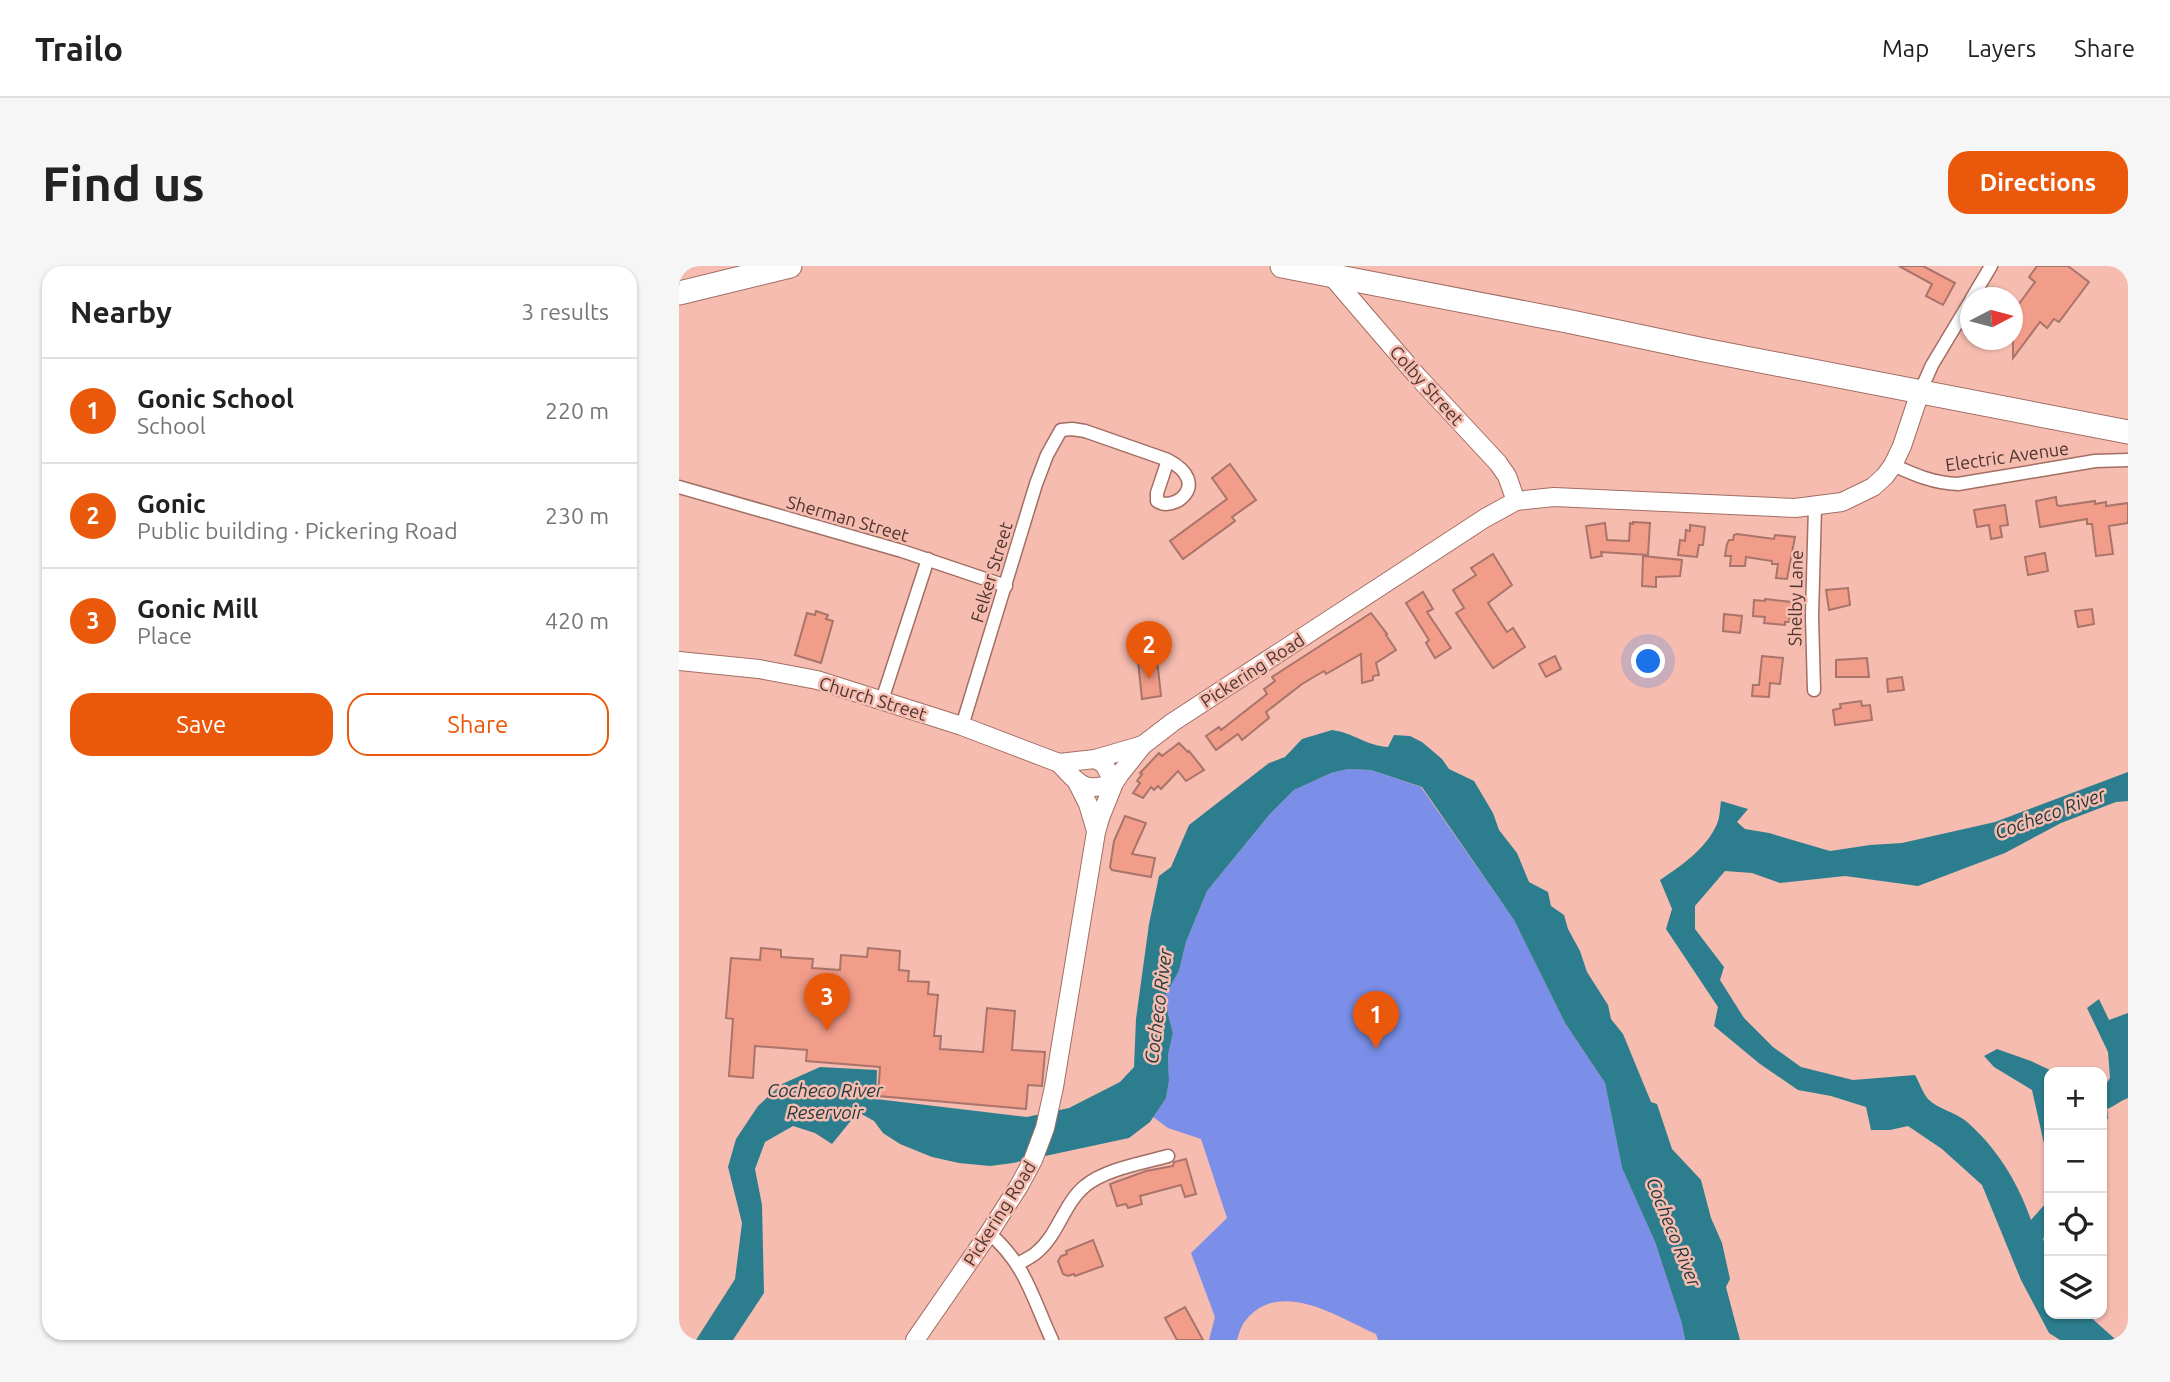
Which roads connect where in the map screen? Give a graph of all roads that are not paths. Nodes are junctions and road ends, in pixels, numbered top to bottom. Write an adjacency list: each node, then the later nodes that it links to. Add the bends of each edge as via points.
1 (790, 266): 7 (highway)
2 (1282, 266): 4 (highway)
3 (1991, 266): 6 (street)
4 (1289, 267): 5 (highway)
5 (1327, 270): 9 (highway); 15 (main road, Colby Street, via 1498,463)
6 (1978, 287)
7 (679, 293)
8 (1960, 318): 9 (street)
9 (1920, 393): 10 (highway); 13 (main road, Pickering Road)
10 (2128, 432)
11 (1168, 460): 18 (street, Felker Street, via 1085,431 1061,430 1036,484)
12 (2128, 460): 13 (street, Electric Avenue, via 2095,461 1958,484 1941,484)
13 (1893, 465): 16 (main road, Pickering Road, via 1879,482 1857,496)
14 (679, 487): 17 (street, Sherman Street)
15 (1516, 501): 16 (main road, Pickering Road, via 1554,496); 23 (main road, Pickering Road, via 1485,517)
16 (1815, 507): 20 (street, Shelby Lane)
17 (928, 559): 18 (street, Sherman Street); 21 (street)
18 (1006, 586): 22 (street, Felker Street)
19 (679, 661): 21 (main road, Church Street, via 779,672)
20 (1814, 690)
21 (883, 700): 22 (main road, Church Street)
22 (962, 726): 25 (main road, Church Street)
23 (1143, 744): 24 (main road, Church Street); 27 (main road, Pickering Road)
24 (1095, 758): 25 (main road, Church Street); 27 (main road, via 1104,764)
25 (1059, 763): 26 (main road, Church Street)
26 (1077, 782): 27 (main road, via 1095,789); 28 (main road)
27 (1114, 783): 28 (main road, Pickering Road)
28 (1096, 832): 30 (main road, Pickering Road, via 1050,1106 1027,1172)
29 (1168, 1156): 31 (street, via 1084,1186 1045,1244)
30 (989, 1233): 31 (street); 32 (main road, Pickering Road)
31 (1018, 1264): 33 (street)
32 (915, 1340)
33 (1052, 1340)

